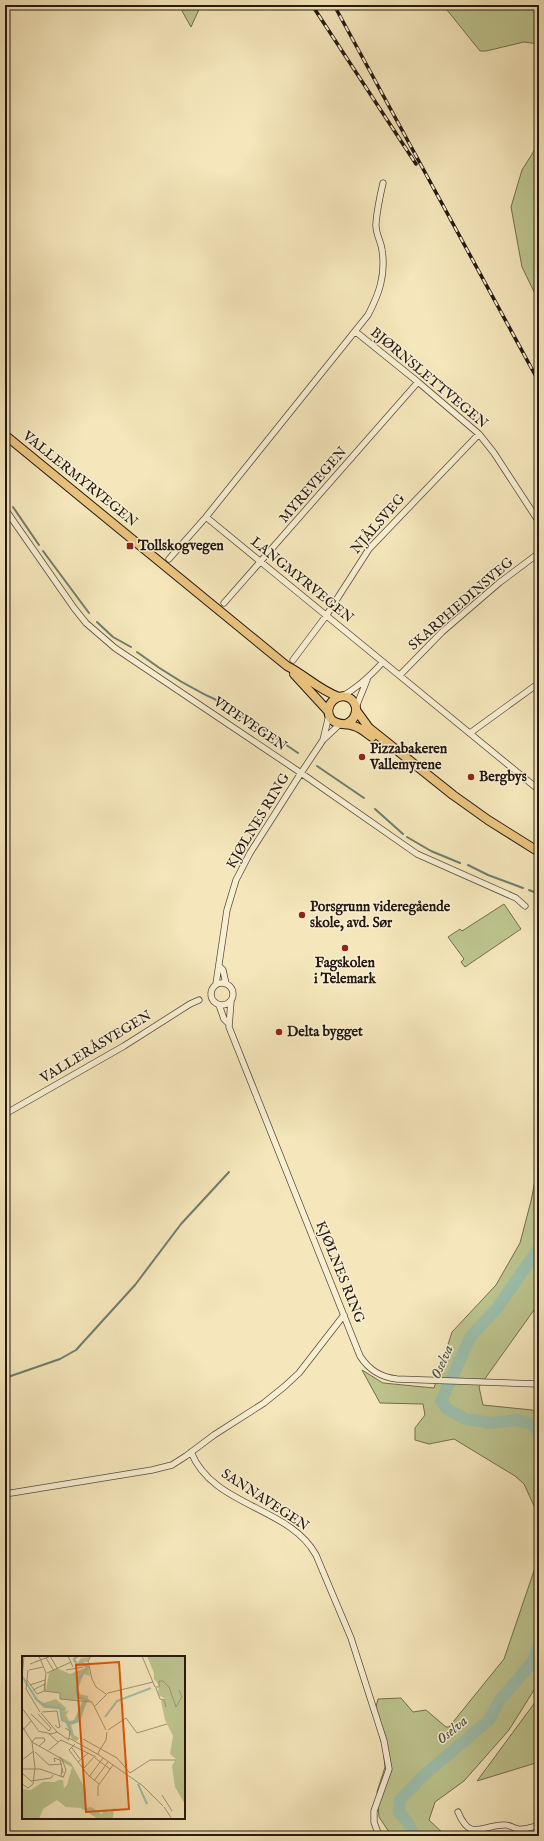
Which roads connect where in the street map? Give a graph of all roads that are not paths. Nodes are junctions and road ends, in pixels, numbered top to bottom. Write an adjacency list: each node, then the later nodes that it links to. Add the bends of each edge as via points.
1 (382, 183): 2 (street, via 376,223 384,265 382,282 377,298)
2 (356, 332): 3 (street, BJØRNSLETTVEGEN); 7 (street)
3 (418, 382): 4 (street, BJØRNSLETTVEGEN); 11 (street, MYREVEGEN)
4 (479, 434): 8 (street, BJØRNSLETTVEGEN); 13 (street, NJÅLSVEG, via 369,549)
5 (5, 435): 15 (main road, VALLERMYRVEGEN)
6 (5, 509): 25 (street, VIPEVEGEN, via 74,608 96,632 115,648)
7 (206, 517): 10 (street); 11 (street, LANGMYRVEGEN)
8 (539, 522)
9 (539, 553): 16 (street, SKARPHEDINSVEG, via 442,632)
10 (169, 560)
11 (261, 563): 12 (street, MYREVEGEN); 13 (street, LANGMYRVEGEN)
12 (224, 603)
13 (326, 616): 14 (street, LANGMYRVEGEN); 15 (street, NJÅLSVEG)
14 (383, 662): 16 (street, LANGMYRVEGEN); 17 (street)
15 (290, 663): 19 (main road, VALLERMYRVEGEN, via 323,691); 21 (main road, VALLERMYRVEGEN)
16 (400, 674): 23 (street, LANGMYRVEGEN)
17 (368, 678): 19 (street); 20 (street)
18 (539, 683): 23 (street)
19 (340, 697): 20 (main road, via 351,700); 21 (main road, via 331,702)
20 (356, 708): 22 (main road, via 354,718); 27 (main road, via 369,728)
21 (328, 713): 22 (main road, via 334,722); 24 (street, KJØLNES RING)
22 (343, 724): 24 (street, KJØLNES RING); 27 (main road, via 366,732 421,776)
23 (470, 733): 26 (street, LANGMYRVEGEN)
24 (322, 740): 25 (street, KJØLNES RING)
25 (301, 773): 31 (street, VIPEVEGEN, via 417,854 516,898); 32 (street, KJØLNES RING, via 250,853 236,880 224,925)
26 (539, 790)
27 (453, 795): 28 (main road)
28 (522, 841): 29 (main road); 30 (main road)
29 (539, 847)
30 (539, 852)
31 (525, 906)
32 (220, 967): 33 (street, KJØLNES RING); 34 (street, KJØLNES RING)
33 (216, 984): 34 (street); 37 (street, via 210,995)
34 (226, 984): 36 (street, via 232,991)
35 (199, 1000): 39 (street, VALLERÅSVEGEN)
36 (231, 1001): 37 (street); 38 (street, KJØLNES RING)
37 (219, 1005): 38 (street, KJØLNES RING)
38 (228, 1023): 40 (street, KJØLNES RING)
39 (5, 1114)
40 (344, 1315): 41 (street, KJØLNES RING, via 360,1356 373,1371 388,1378); 42 (street, via 292,1381)
41 (539, 1384)
42 (191, 1452): 43 (street, via 172,1465 159,1469); 46 (street, SANNAVEGEN, via 205,1475 299,1534 312,1546 351,1638 384,1741 389,1769 374,1811 374,1822)
43 (5, 1494)
44 (458, 1812): 45 (street, via 464,1825 472,1831 504,1824 520,1829)
45 (539, 1825)
46 (379, 1836)

